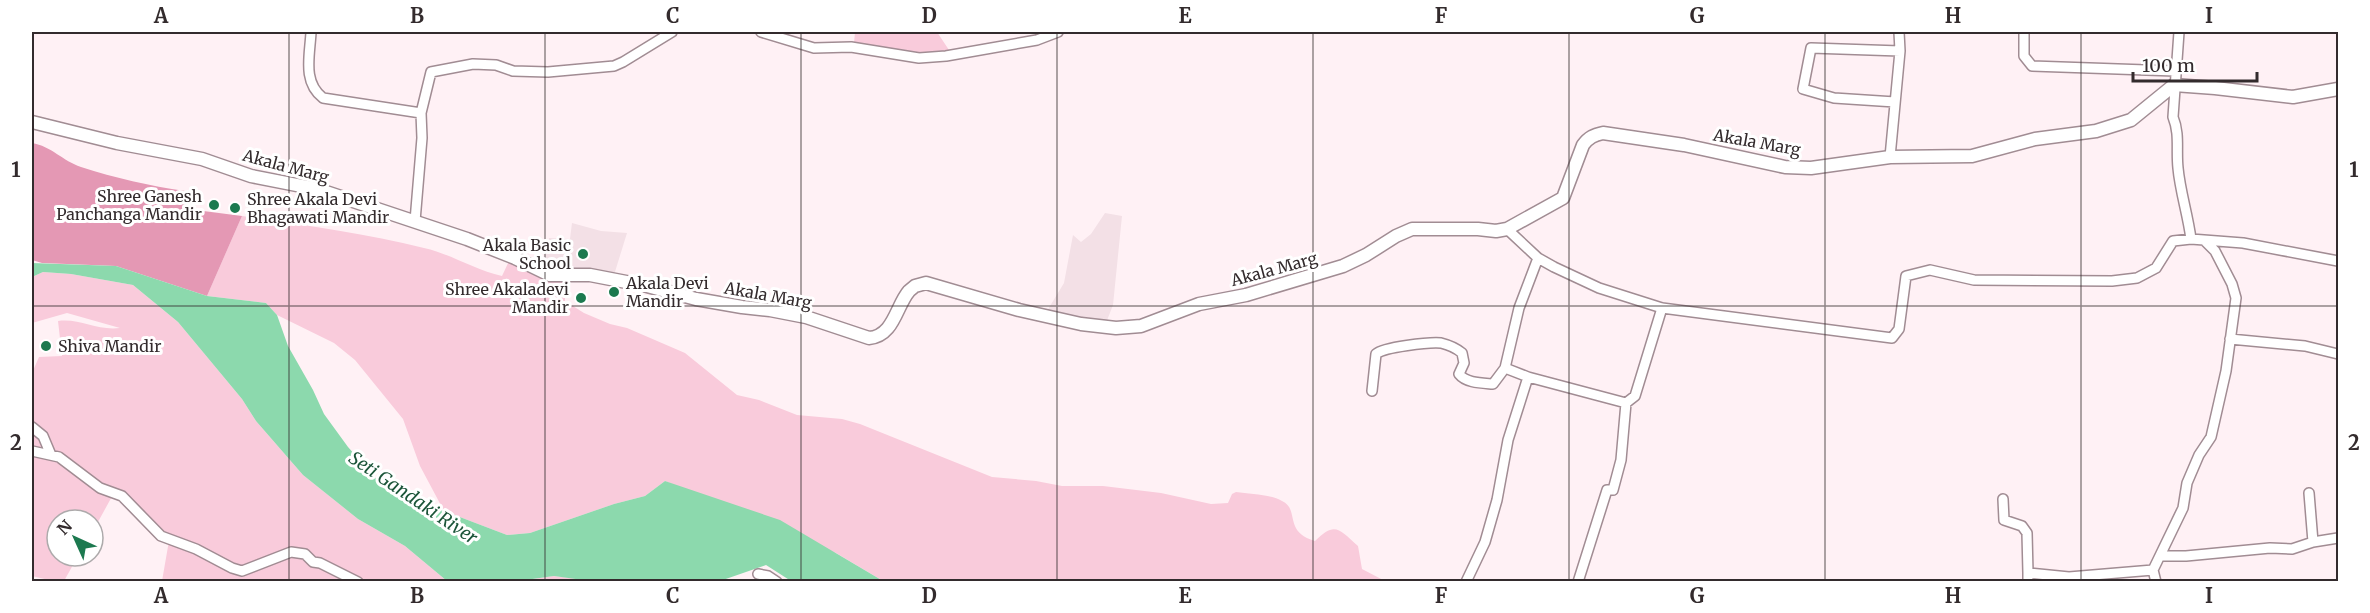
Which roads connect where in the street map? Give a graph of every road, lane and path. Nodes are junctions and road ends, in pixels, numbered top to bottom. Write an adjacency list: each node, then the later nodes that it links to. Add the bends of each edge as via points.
1 (311, 32): 13 (street, via 309,80 323,98)
2 (672, 32): 13 (street, via 614,66 548,72 473,64 431,72)
3 (761, 32): 4 (street, via 814,48 851,47 919,58 1037,39)
4 (1058, 32)
5 (1899, 32): 8 (street)
6 (2024, 32): 9 (street, via 2025,56 2032,66)
7 (2179, 32): 9 (street)
8 (1900, 51): 12 (street); 12 (street, via 1811,48 1803,89 1834,98)
9 (2175, 71): 10 (street)
10 (2174, 85): 11 (main road, via 2293,97); 15 (main road, Akala Marg, via 2131,120 2096,131 2035,139 1972,156); 18 (street, via 2178,169)
11 (2338, 89)
12 (1895, 102): 15 (street)
13 (421, 113): 16 (street)
14 (32, 122): 16 (main road, Akala Marg, via 202,159 251,176 317,189)
15 (1890, 157): 17 (main road, Akala Marg, via 1810,168 1785,167 1684,145 1595,134 1583,146 1563,198)
16 (415, 221): 17 (main road, Akala Marg, via 550,275 591,275 742,308 806,317 869,338 885,332 904,297 915,286 926,283 1081,324 1126,328 1199,304 1246,295 1343,266 1412,228)
17 (1507, 229): 20 (street)
18 (2191, 239): 19 (street); 22 (street, via 2173,241 2156,268 2137,278 1974,280 1930,270 1906,276 1899,329 1892,338)
19 (2205, 242): 21 (street, via 2243,243); 23 (street, via 2215,251 2236,298)
20 (1538, 258): 22 (street, via 1599,288); 25 (street, via 1519,308)
21 (2338, 261)
22 (1662, 308): 28 (street, via 1635,396)
23 (2230, 339): 24 (street, via 2305,346); 36 (street, via 2211,437 2199,454 2187,483 2183,508)
24 (2338, 354)
25 (1505, 368): 26 (street); 27 (street, via 1493,384 1474,382 1459,374 1464,363 1462,353 1454,346 1430,343 1380,350 1376,354)
26 (1528, 377): 28 (street); 42 (street, via 1508,440 1485,542)
27 (1372, 391)
28 (1626, 403): 43 (street, via 1619,470 1613,490 1607,490)
29 (32, 427): 31 (street, via 43,436)
30 (32, 451): 31 (street)
31 (51, 455): 40 (street, via 100,488 122,496 161,536 232,568 242,571 297,552)
32 (2309, 493): 35 (street)
33 (2003, 499): 39 (street, via 2004,520 2022,526 2027,533)
34 (2338, 538): 35 (street)
35 (2313, 542): 36 (street, via 2292,549)
36 (2160, 556): 37 (street)
37 (2153, 570): 39 (street); 44 (street)
38 (758, 574): 41 (street)
39 (2028, 577)
40 (358, 582)
41 (777, 582)
42 (1466, 582)
43 (1578, 582)
44 (2156, 582)

